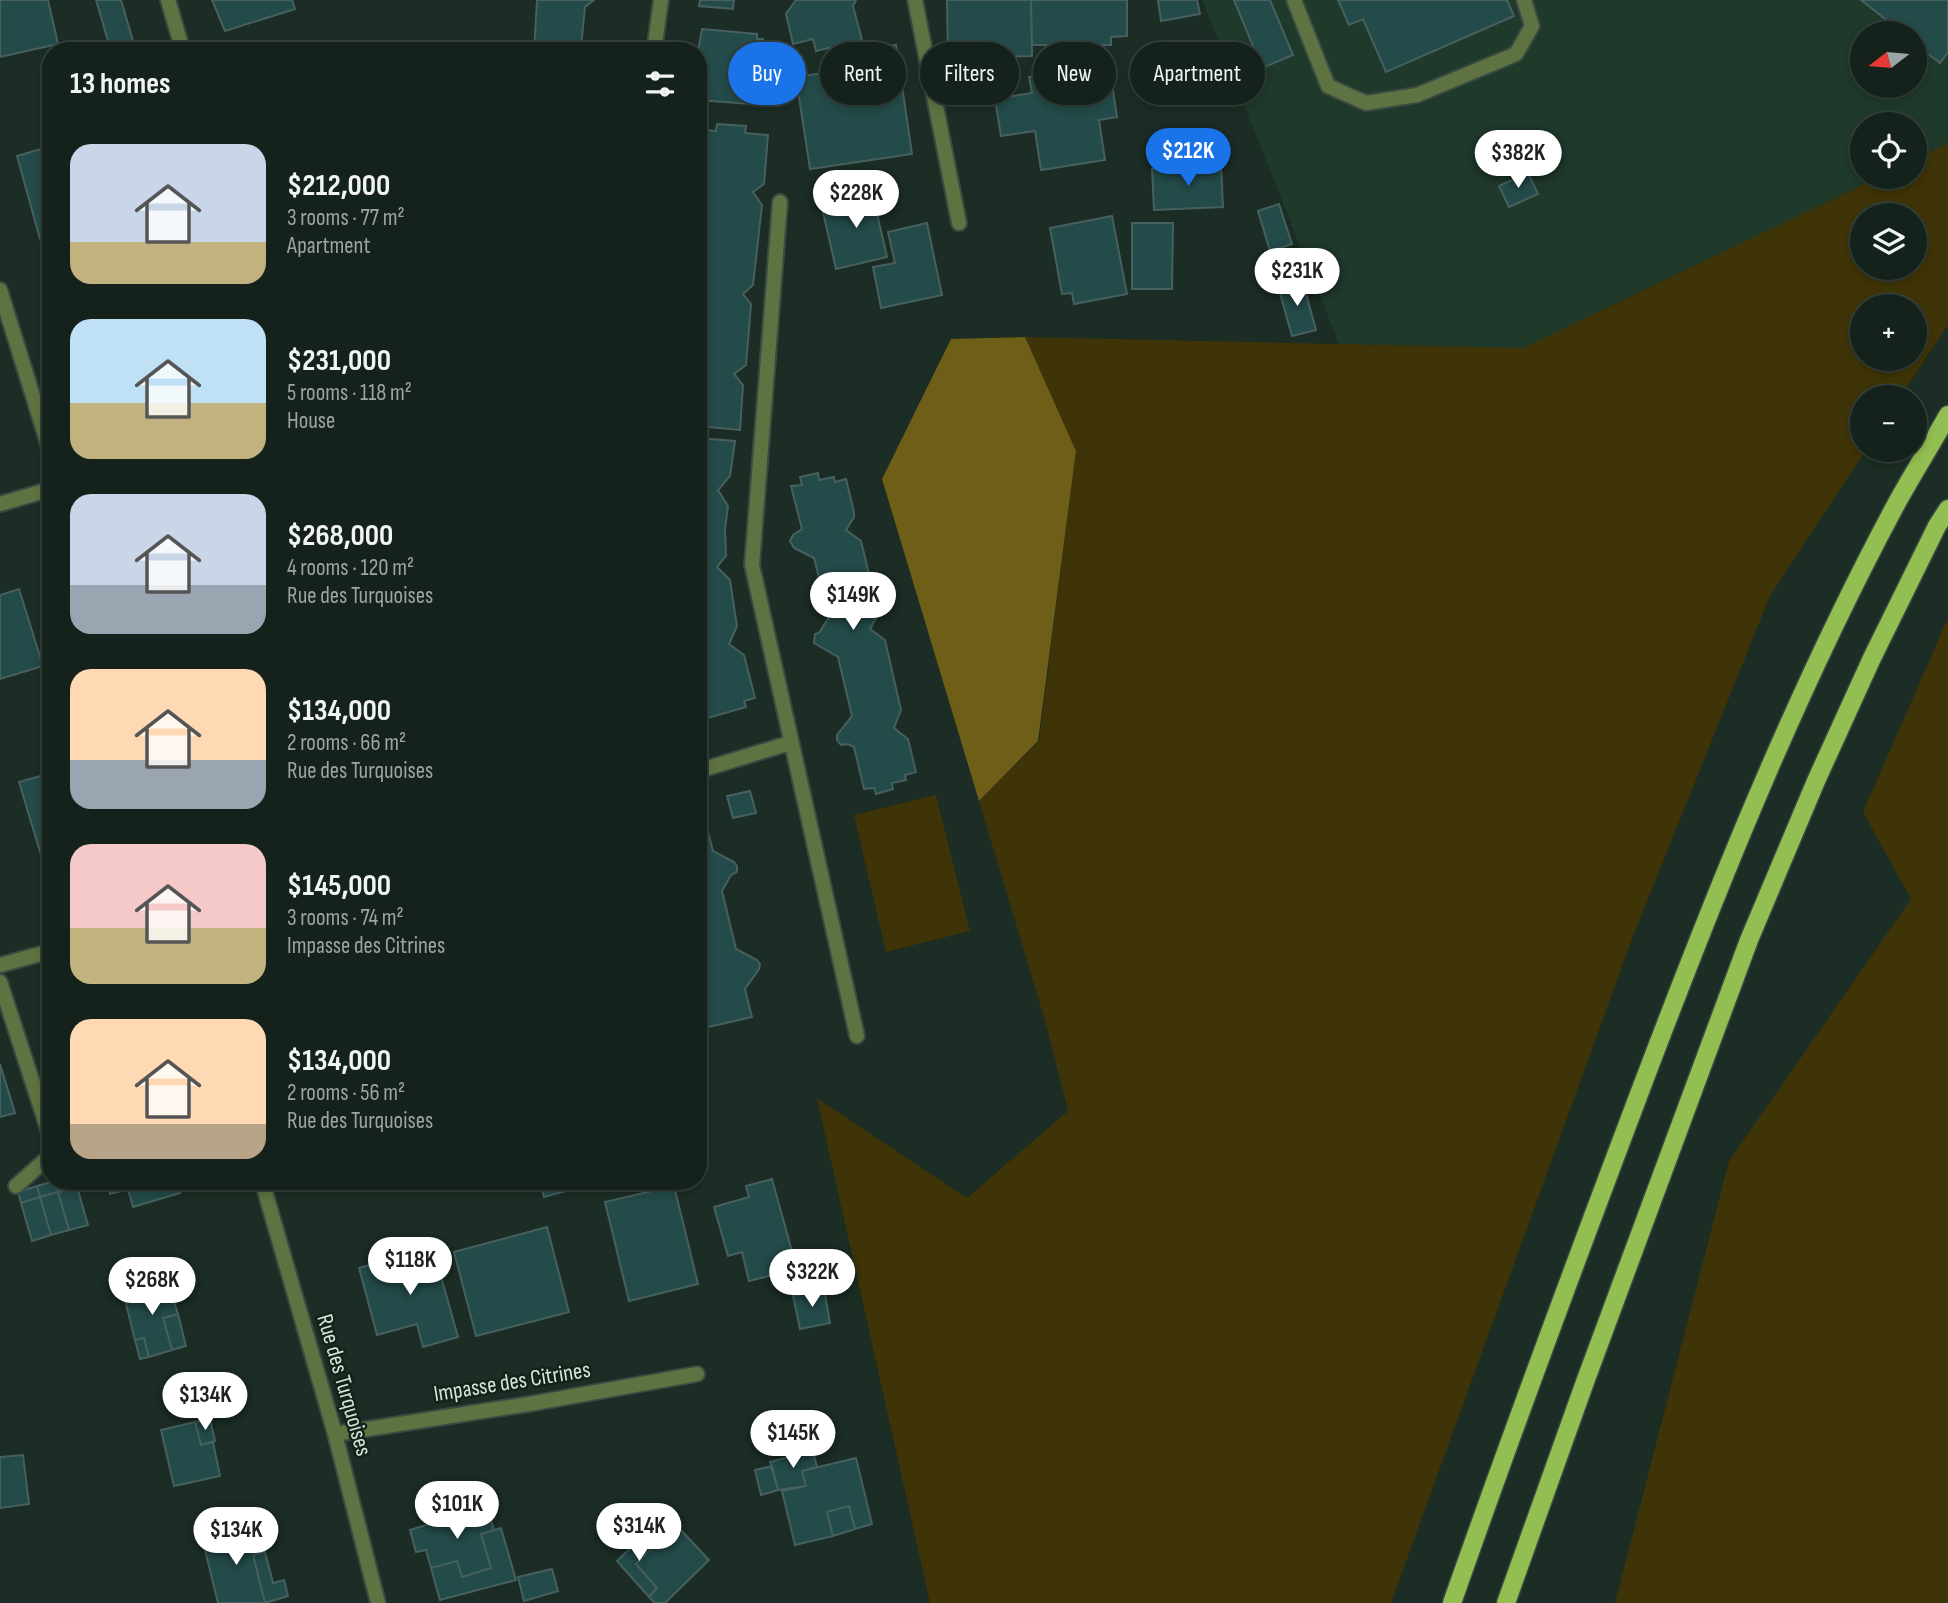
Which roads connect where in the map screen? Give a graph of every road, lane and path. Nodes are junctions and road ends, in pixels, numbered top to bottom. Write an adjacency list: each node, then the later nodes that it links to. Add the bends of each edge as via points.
1 (168, 0): 6 (street)
2 (661, 0): 7 (street)
3 (915, 0): 9 (street)
4 (1294, 0): 5 (street, via 1328,86 1366,103 1416,95 1516,54 1532,26)
5 (1524, 0)
6 (180, 42)
7 (654, 42)
8 (780, 202): 16 (street, via 752,565)
9 (960, 223)
10 (0, 290): 12 (street)
11 (1948, 415): 29 (main road, via 1825,644 1762,785 1681,982)
12 (42, 425)
13 (42, 491): 14 (street)
14 (0, 503)
15 (1948, 509): 30 (main road, via 1872,658 1749,940)
16 (790, 743): 17 (street); 21 (street)
17 (707, 768)
18 (42, 953): 19 (street)
19 (0, 965)
20 (0, 982): 22 (street)
21 (857, 1036)
22 (42, 1111)
23 (42, 1163): 24 (street)
24 (16, 1186)
25 (265, 1190): 27 (street, Rue des Turquoises)
26 (696, 1374): 27 (street, Impasse des Citrines)
27 (335, 1434): 28 (street, Rue des Turquoises)
28 (378, 1603)
29 (1451, 1603)
30 (1506, 1603)

